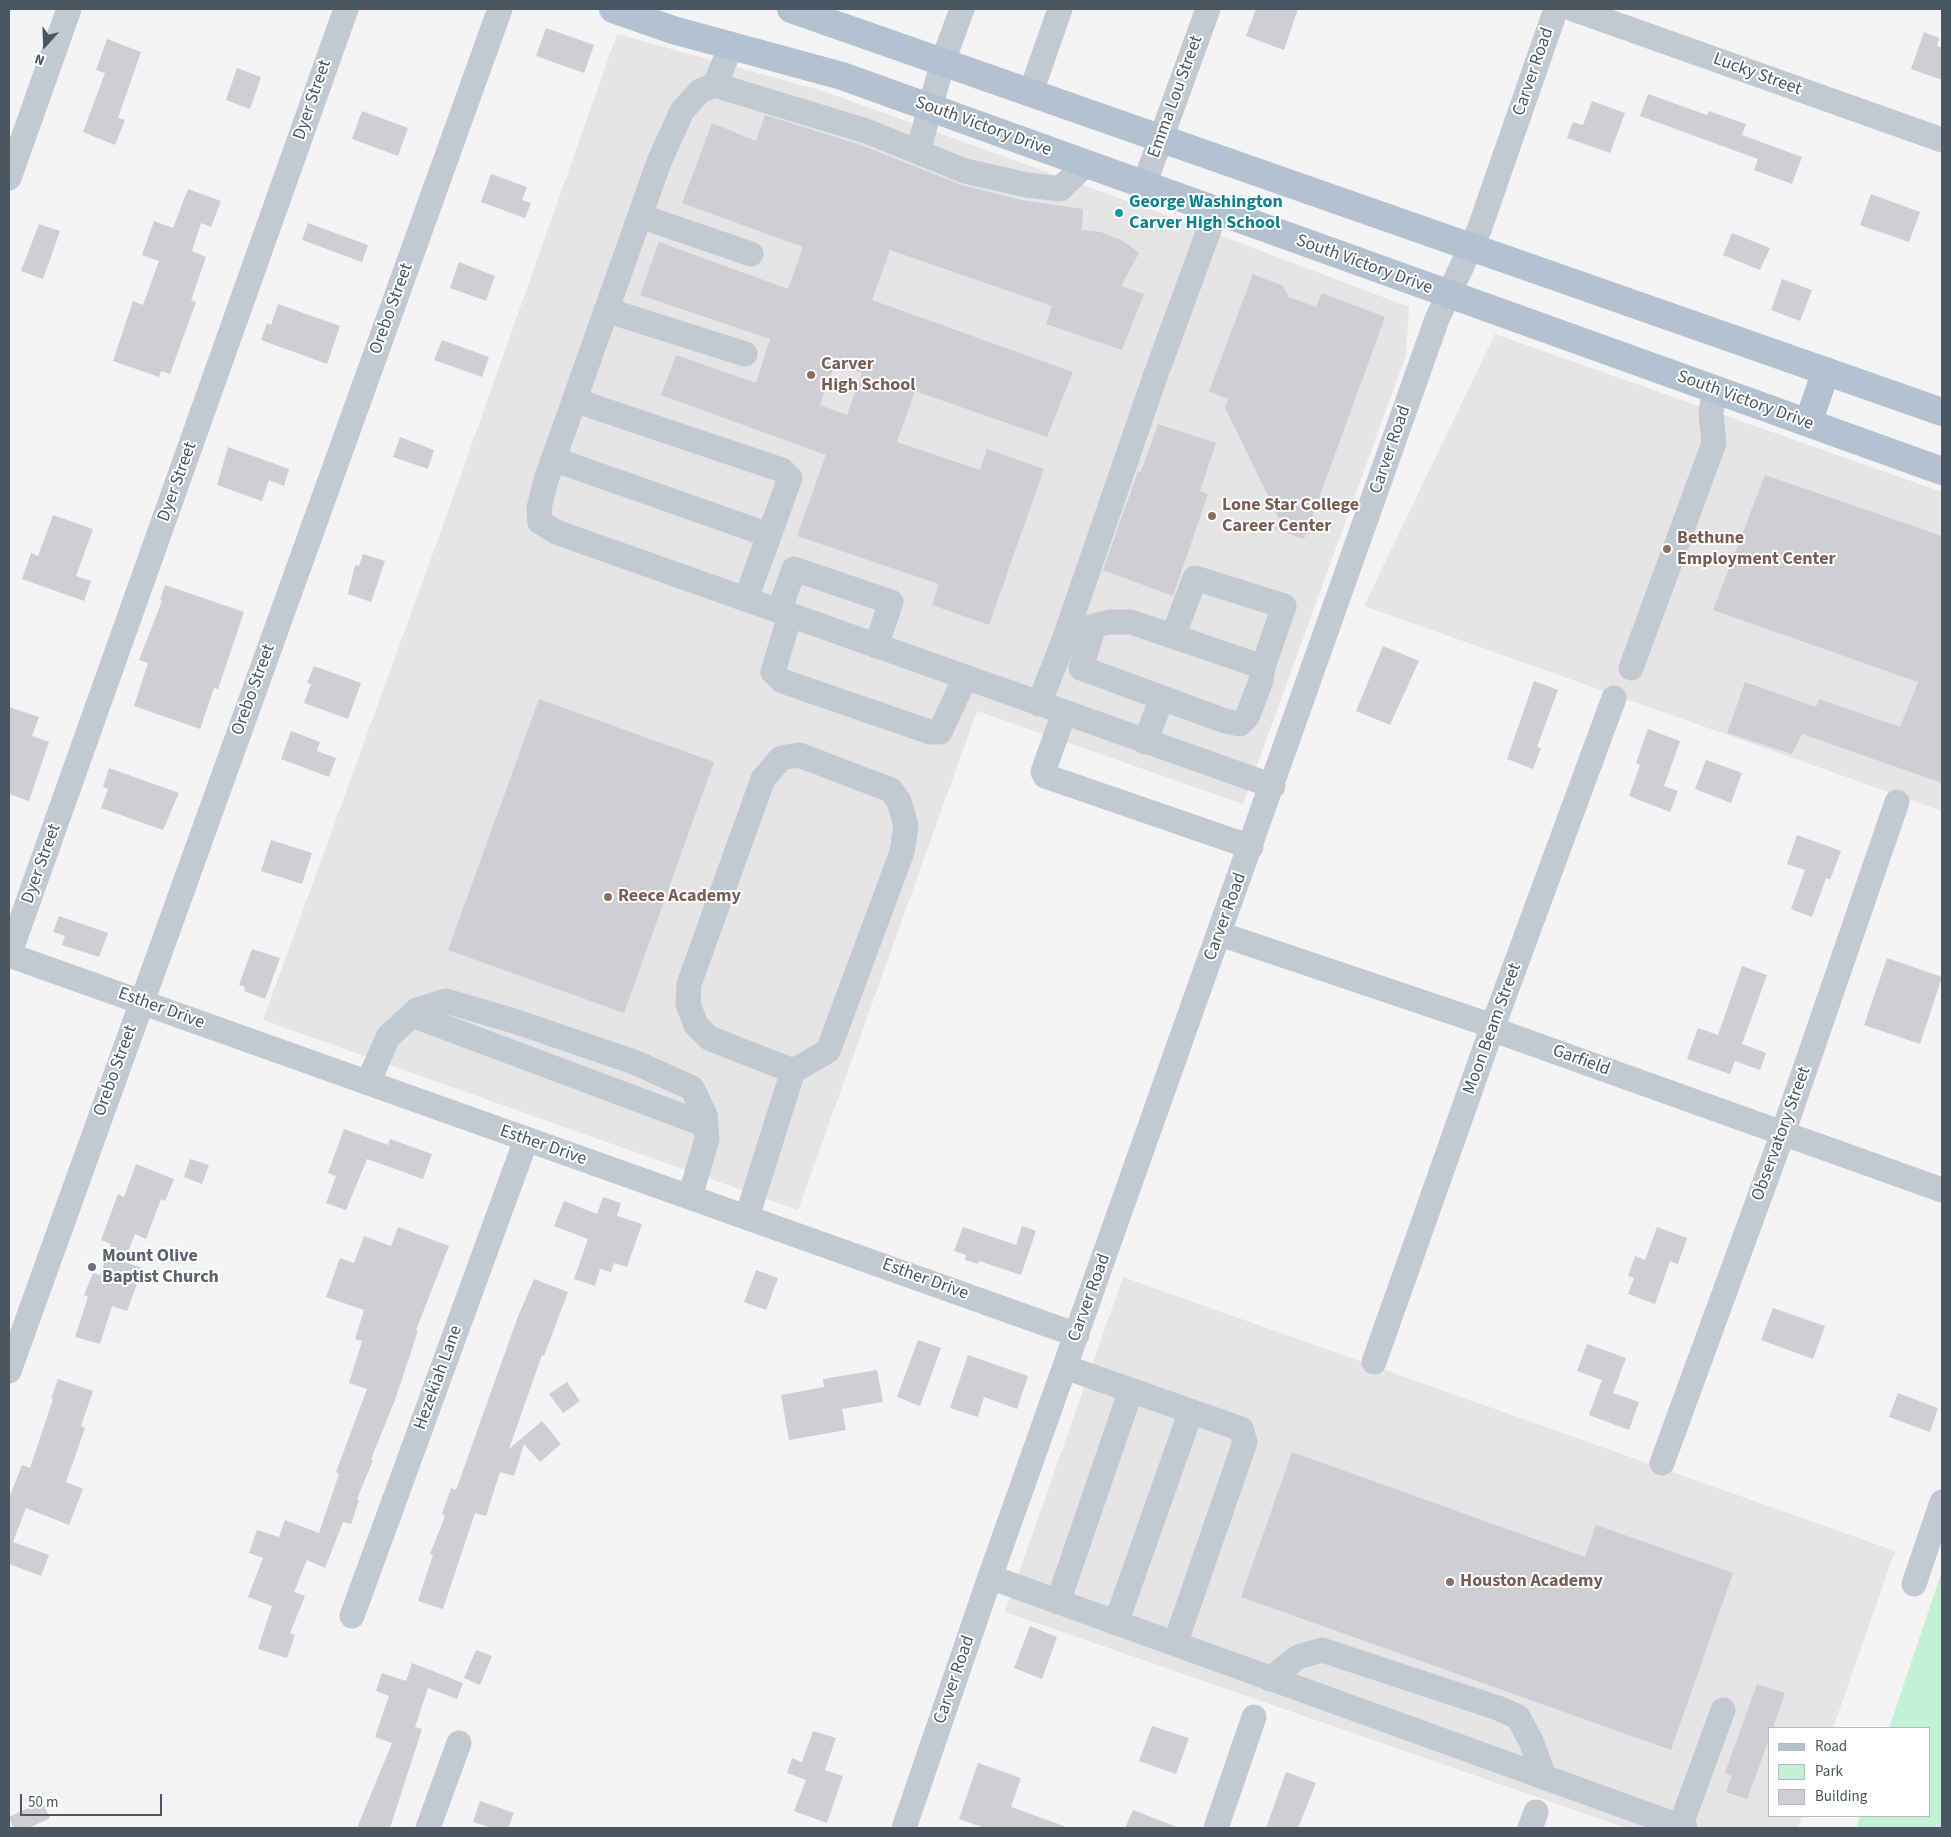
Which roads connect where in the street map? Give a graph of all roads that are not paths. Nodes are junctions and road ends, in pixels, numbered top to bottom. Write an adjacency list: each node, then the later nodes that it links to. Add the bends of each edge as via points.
1 (68, 9): 20 (street)
2 (346, 9): 55 (street, Dyer Street)
3 (500, 9): 56 (street, Orebo Street)
4 (613, 9): 11 (main road, South Victory Drive)
5 (791, 9): 12 (main road)
6 (962, 9): 12 (street)
7 (1060, 9): 14 (street)
8 (1208, 9): 16 (street, Emma Lou Street)
9 (1556, 9): 24 (street, Carver Road)
10 (1573, 9): 17 (street, Lucky Street)
11 (731, 46): 13 (street); 15 (main road, South Victory Drive, via 842,76)
12 (943, 61): 14 (main road); 15 (street)
13 (715, 85): 18 (street, via 866,131); 23 (street, via 700,91 682,111)
14 (1031, 92): 16 (main road)
15 (930, 108): 18 (street); 19 (main road, South Victory Drive)
16 (1162, 138): 21 (street, Emma Lou Street); 24 (main road)
17 (1942, 140)
18 (918, 152): 19 (street, via 965,171 1060,189)
19 (1086, 164): 21 (main road, South Victory Drive)
20 (9, 178)
21 (1144, 185): 22 (main road, South Victory Drive)
22 (1216, 211): 26 (main road, South Victory Drive); 41 (street, via 1157,370)
23 (640, 216): 25 (street); 27 (street)
24 (1471, 246): 26 (street, Carver Road); 29 (main road)
25 (751, 254)
26 (1448, 295): 30 (main road, South Victory Drive); 51 (street, Carver Road)
27 (606, 310): 28 (street); 31 (street)
28 (745, 354)
29 (1826, 371): 32 (main road); 33 (main road)
30 (1714, 390): 33 (main road, South Victory Drive); 44 (street, via 1711,414 1714,443)
31 (574, 400): 34 (street); 36 (street, via 782,470 790,478)
32 (1942, 412)
33 (1808, 423): 35 (main road, South Victory Drive)
34 (553, 459): 36 (street); 37 (street, via 539,508 540,522 556,532)
35 (1942, 471)
36 (769, 535): 37 (street)
37 (746, 599): 38 (street)
38 (784, 613): 42 (street); 42 (street, via 794,569 891,602); 45 (street, via 773,672 782,681 930,732 940,732)
39 (1094, 626): 40 (street, via 1131,622); 41 (street, via 1080,629); 46 (street, via 1081,668)
40 (1173, 636): 43 (street); 43 (street, via 1195,578 1284,606)
41 (1064, 640): 48 (street)
42 (876, 646): 45 (street)
43 (1263, 666): 46 (street, via 1247,717 1240,724)
44 (1630, 668)
45 (966, 678): 48 (street)
46 (1162, 698): 50 (street)
47 (1614, 698): 58 (street, Moon Beam Street)
48 (1039, 704): 49 (street)
49 (1064, 713): 50 (street); 53 (street, via 1043,772 1045,776)
50 (1145, 742): 51 (street)
51 (1272, 786): 53 (street, Carver Road)
52 (1897, 802): 62 (street, Observatory Street)
53 (1251, 847): 54 (street, Carver Road)
54 (1220, 934): 58 (street, Garfield); 67 (street, Carver Road)
55 (9, 955): 56 (street, Esther Drive)
56 (141, 1002): 60 (street, Esther Drive); 70 (street, Orebo Street)
57 (412, 1014): 60 (street, via 388,1037); 61 (street); 61 (street, via 446,1001 634,1062 692,1088 705,1115)
58 (1493, 1026): 62 (street, Garfield, via 1500,1032); 68 (street, Moon Beam Street)
59 (793, 1071): 59 (street, via 828,1051 902,852 906,826 899,801 891,790 800,755 781,758 763,779 689,984 688,1004 696,1025 709,1038); 66 (street)
60 (368, 1083): 63 (street, Esther Drive)
61 (706, 1125): 65 (street, via 707,1139)
62 (1783, 1133): 64 (street, Garfield); 73 (street, Observatory Street)
63 (526, 1140): 65 (street, Esther Drive); 78 (street, Hezekiah Lane)
64 (1942, 1190)
65 (690, 1197): 66 (street, Esther Drive)
66 (747, 1217): 67 (street, Esther Drive)
67 (1077, 1335): 69 (street, Carver Road)
68 (1374, 1362)
69 (1065, 1367): 71 (street); 75 (street, Carver Road)
70 (9, 1371)
71 (1131, 1390): 72 (street); 77 (street)
72 (1191, 1411): 79 (street); 80 (street, via 1240,1429 1246,1442)
73 (1662, 1463)
74 (1942, 1502): 76 (street)
75 (990, 1577): 77 (street); 88 (street, Carver Road)
76 (1914, 1584)
77 (1058, 1602): 79 (street)
78 (352, 1616)
79 (1116, 1623): 80 (street)
80 (1175, 1644): 81 (street)
81 (1270, 1678): 85 (street); 85 (street, via 1298,1657 1322,1650 1498,1708 1518,1717)
82 (1723, 1710): 86 (street)
83 (1254, 1717): 89 (street)
84 (459, 1742): 87 (street)
85 (1544, 1777): 86 (street)
86 (1683, 1827)
87 (428, 1828)
88 (904, 1828)
89 (1216, 1828)

